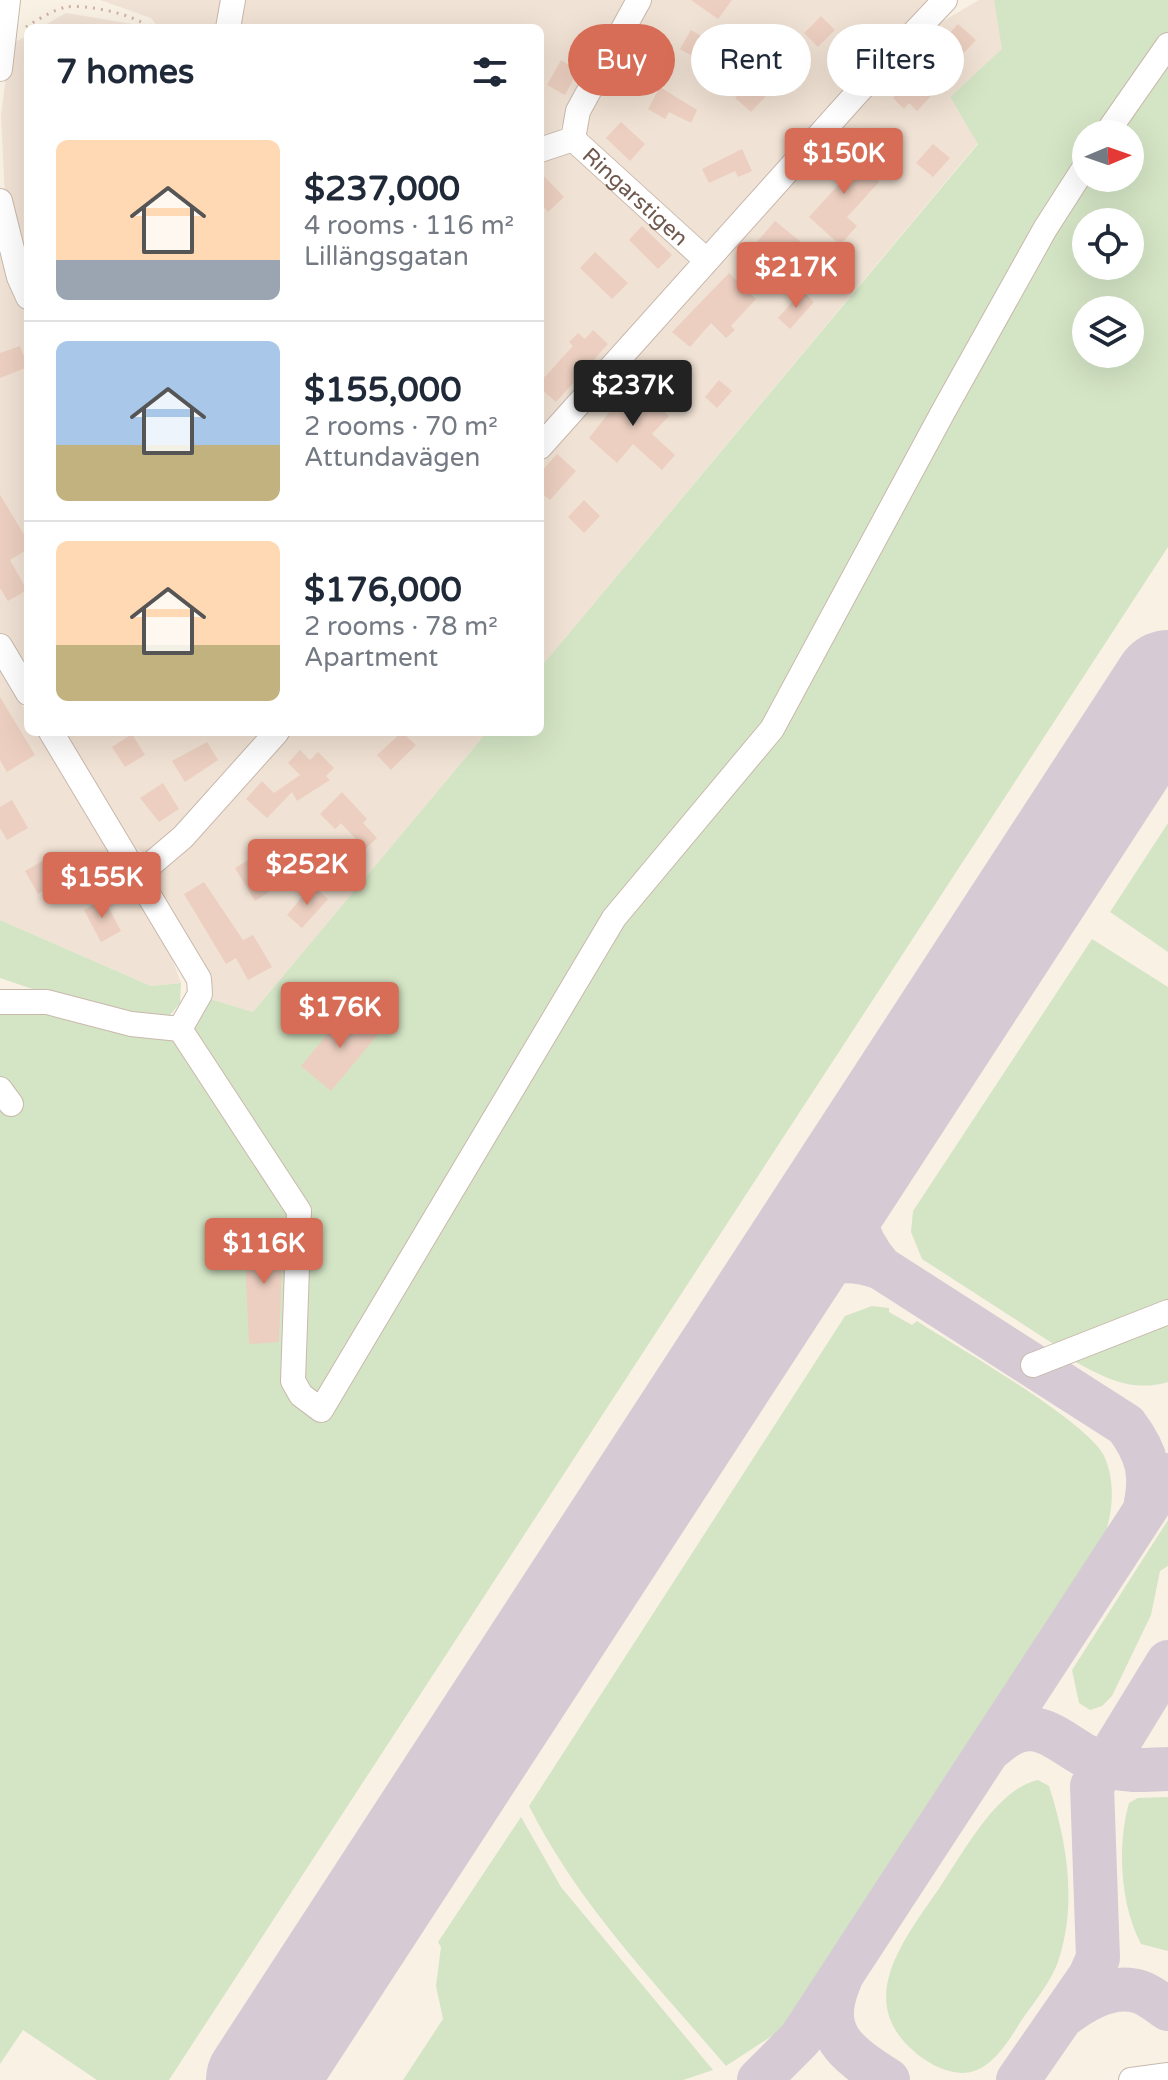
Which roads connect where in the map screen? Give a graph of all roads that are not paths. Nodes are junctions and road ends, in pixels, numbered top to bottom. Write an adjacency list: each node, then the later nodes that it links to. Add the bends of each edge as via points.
1 (8, 0): 7 (street)
2 (233, 0): 5 (street)
3 (639, 0): 9 (street, Ringarstigen, via 578,111)
4 (945, 0): 13 (street)
5 (229, 24)
6 (1168, 45): 8 (street)
7 (0, 69)
8 (1116, 120)
9 (573, 139): 10 (street); 13 (street, Ringarstigen)
10 (544, 149)
11 (1072, 187): 24 (street, via 772,729 614,918 321,1410 293,1381 299,1211)
12 (0, 201): 14 (street)
13 (706, 260): 15 (street)
14 (24, 288)
15 (544, 442)
16 (3, 657): 17 (street)
17 (24, 687)
18 (53, 736): 20 (street)
19 (272, 736): 20 (street, via 183,837)
20 (137, 876): 24 (street, via 199,979 200,994)
21 (0, 982): 23 (street)
22 (0, 1002): 23 (street)
23 (47, 1002): 24 (street, via 131,1024)
24 (180, 1029)
25 (1168, 1312): 26 (street)
26 (1033, 1365)
27 (1168, 2075): 28 (street)
28 (1138, 2080)

